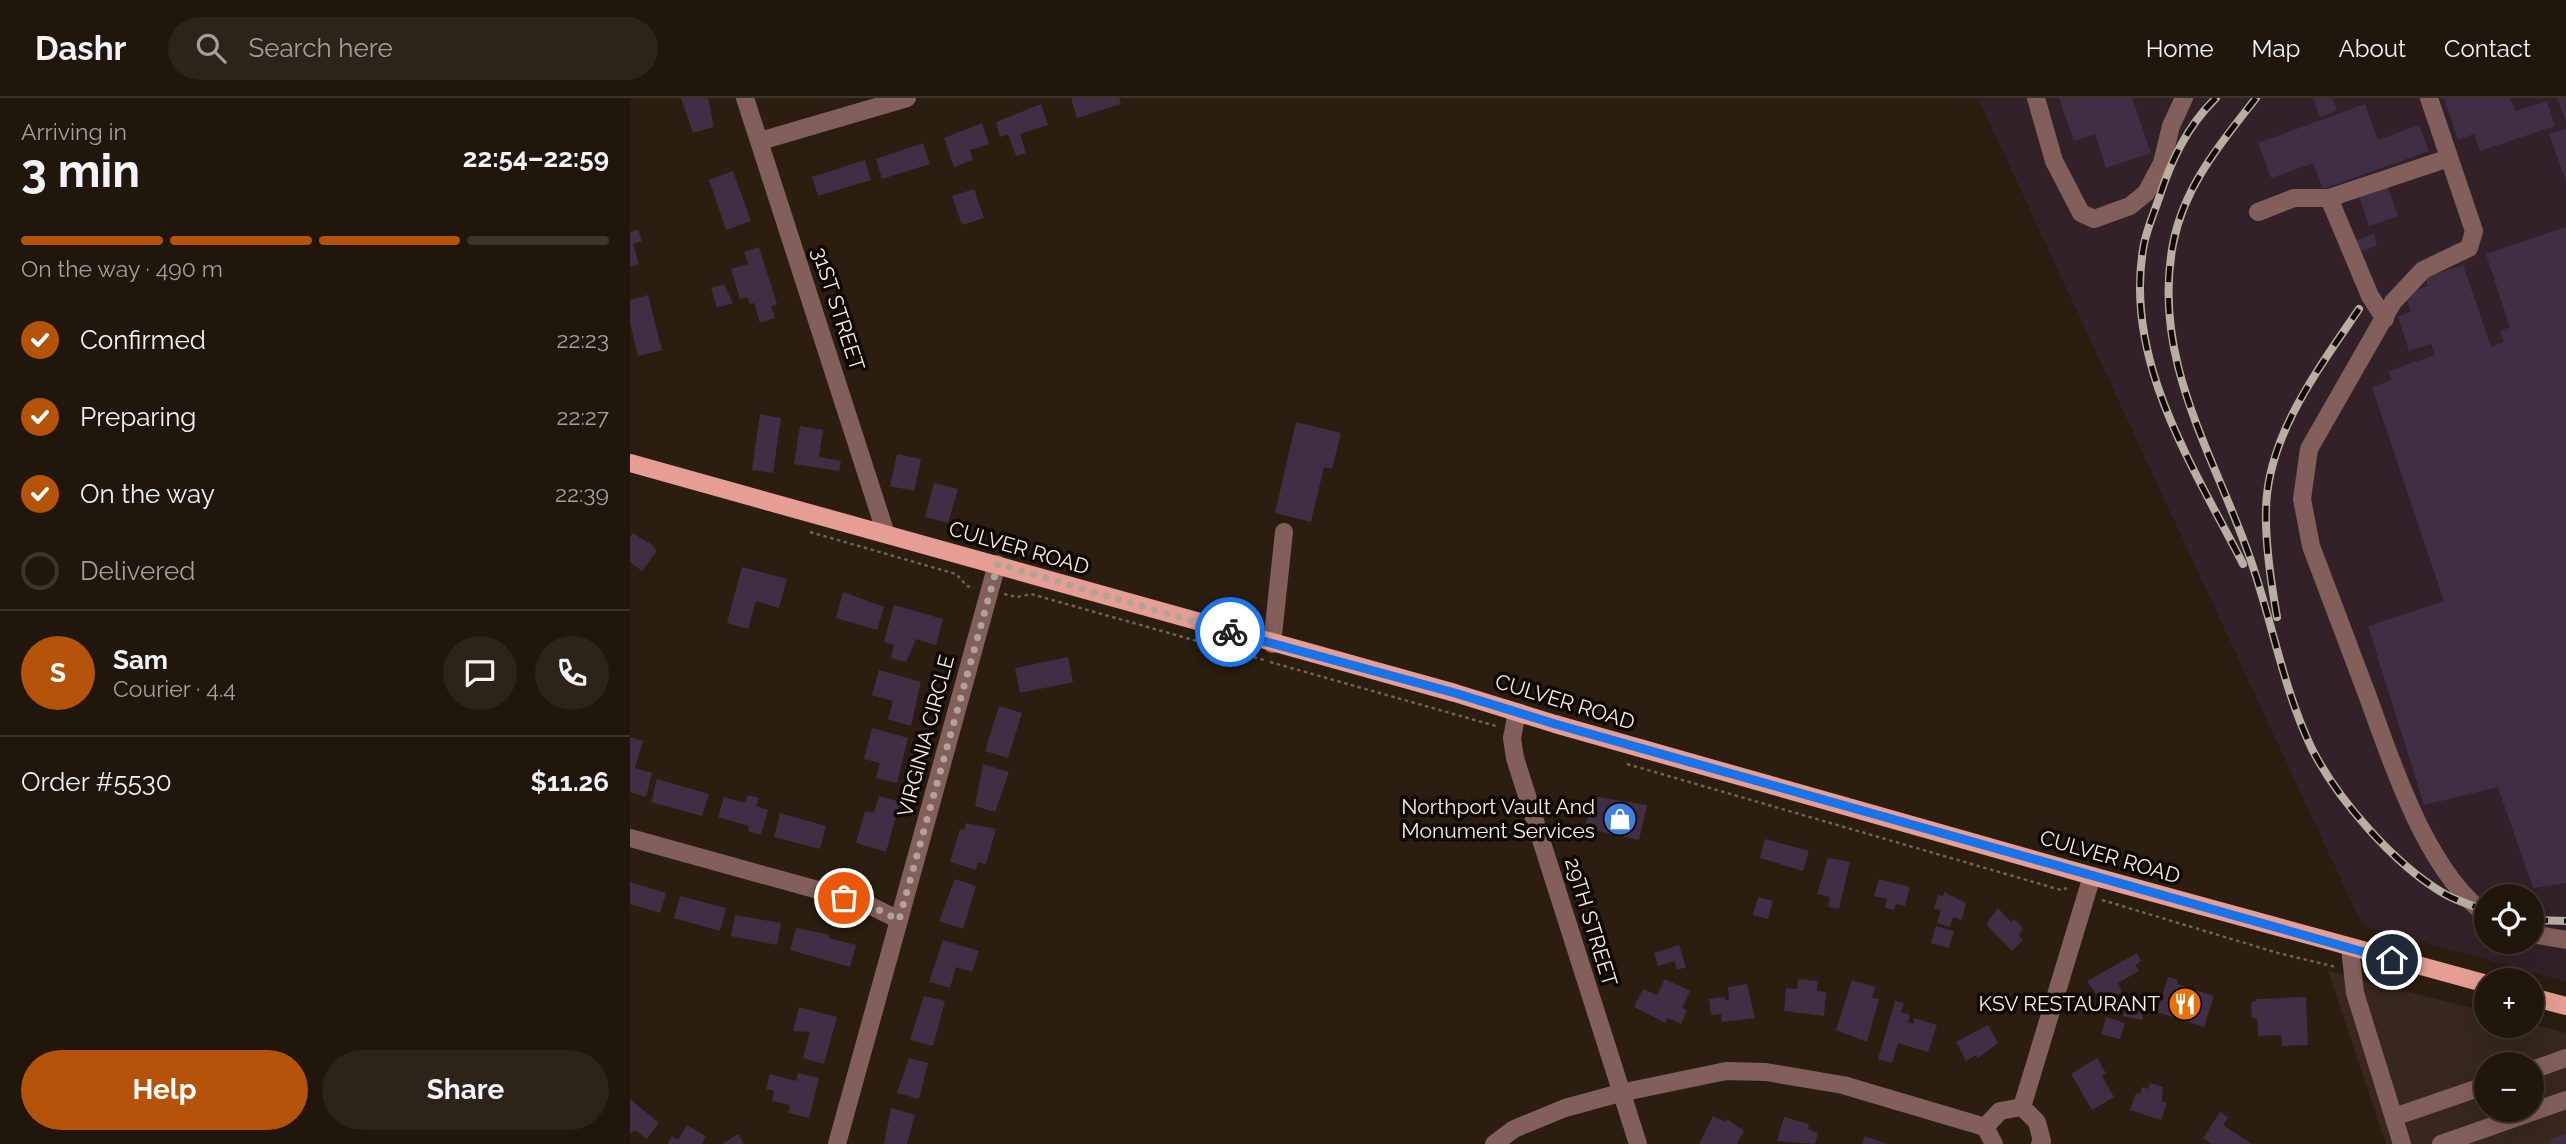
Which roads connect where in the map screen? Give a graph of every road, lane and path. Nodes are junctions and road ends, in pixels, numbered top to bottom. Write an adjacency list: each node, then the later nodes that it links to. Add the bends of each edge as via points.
1 (745, 98): 6 (street, 31ST STREET)
2 (907, 98): 6 (street)
3 (2035, 98): 4 (street, via 2054,161 2081,213 2094,219 2130,206 2146,193 2162,163)
4 (2184, 98)
5 (2429, 98): 7 (street)
6 (760, 141): 14 (street, 31ST STREET)
7 (2449, 158): 8 (street); 10 (street, via 2474,231 2469,248 2423,270 2393,302)
8 (2329, 198): 9 (street, via 2294,198); 10 (street, via 2370,296)
9 (2258, 212)
10 (2385, 318): 22 (street, via 2309,449 2302,499 2311,546 2411,813)
11 (630, 463): 14 (main road, CULVER ROAD)
12 (800, 530): 16 (path, via 956,574 967,586)
13 (1284, 532): 17 (street)
14 (886, 534): 15 (main road, CULVER ROAD)
15 (998, 564): 16 (street, VIRGINIA CIRCLE); 17 (main road, CULVER ROAD)
16 (990, 591): 18 (path, via 1017,597 1031,594); 23 (street, VIRGINIA CIRCLE)
17 (1272, 644): 18 (main road, CULVER ROAD)
18 (1515, 721): 21 (main road, CULVER ROAD); 35 (street, 29TH STREET, via 1515,758)
19 (1620, 762): 21 (path, via 2060,890)
20 (630, 838): 23 (street, via 865,903)
21 (2089, 884): 26 (main road, CULVER ROAD); 28 (path, via 2102,902); 37 (street)
22 (2474, 906)
23 (899, 920): 41 (street, VIRGINIA CIRCLE)
24 (2544, 936): 25 (street)
25 (2566, 940)
26 (2350, 948): 28 (street); 29 (main road, CULVER ROAD)
27 (2386, 971): 28 (path, via 2375,977)
28 (2353, 972): 38 (street, via 2355,993)
29 (2474, 981)
30 (2544, 1000): 31 (main road)
31 (2566, 1006)
32 (2566, 1058): 33 (street)
33 (2544, 1066)
34 (2474, 1089): 38 (street)
35 (1620, 1093): 39 (street, via 1726,1071 1766,1072 1843,1085); 42 (street, via 1565,1108); 43 (street, 29TH STREET)
36 (2566, 1100): 46 (street)
37 (2022, 1107): 39 (street, via 2000,1111); 40 (street, via 2037,1122)
38 (2394, 1117): 45 (street)
39 (1985, 1127): 44 (street)
40 (2045, 1143)
41 (837, 1144)
42 (1494, 1144)
43 (1638, 1144)
44 (1994, 1144)
45 (2402, 1144)
46 (2441, 1144)

